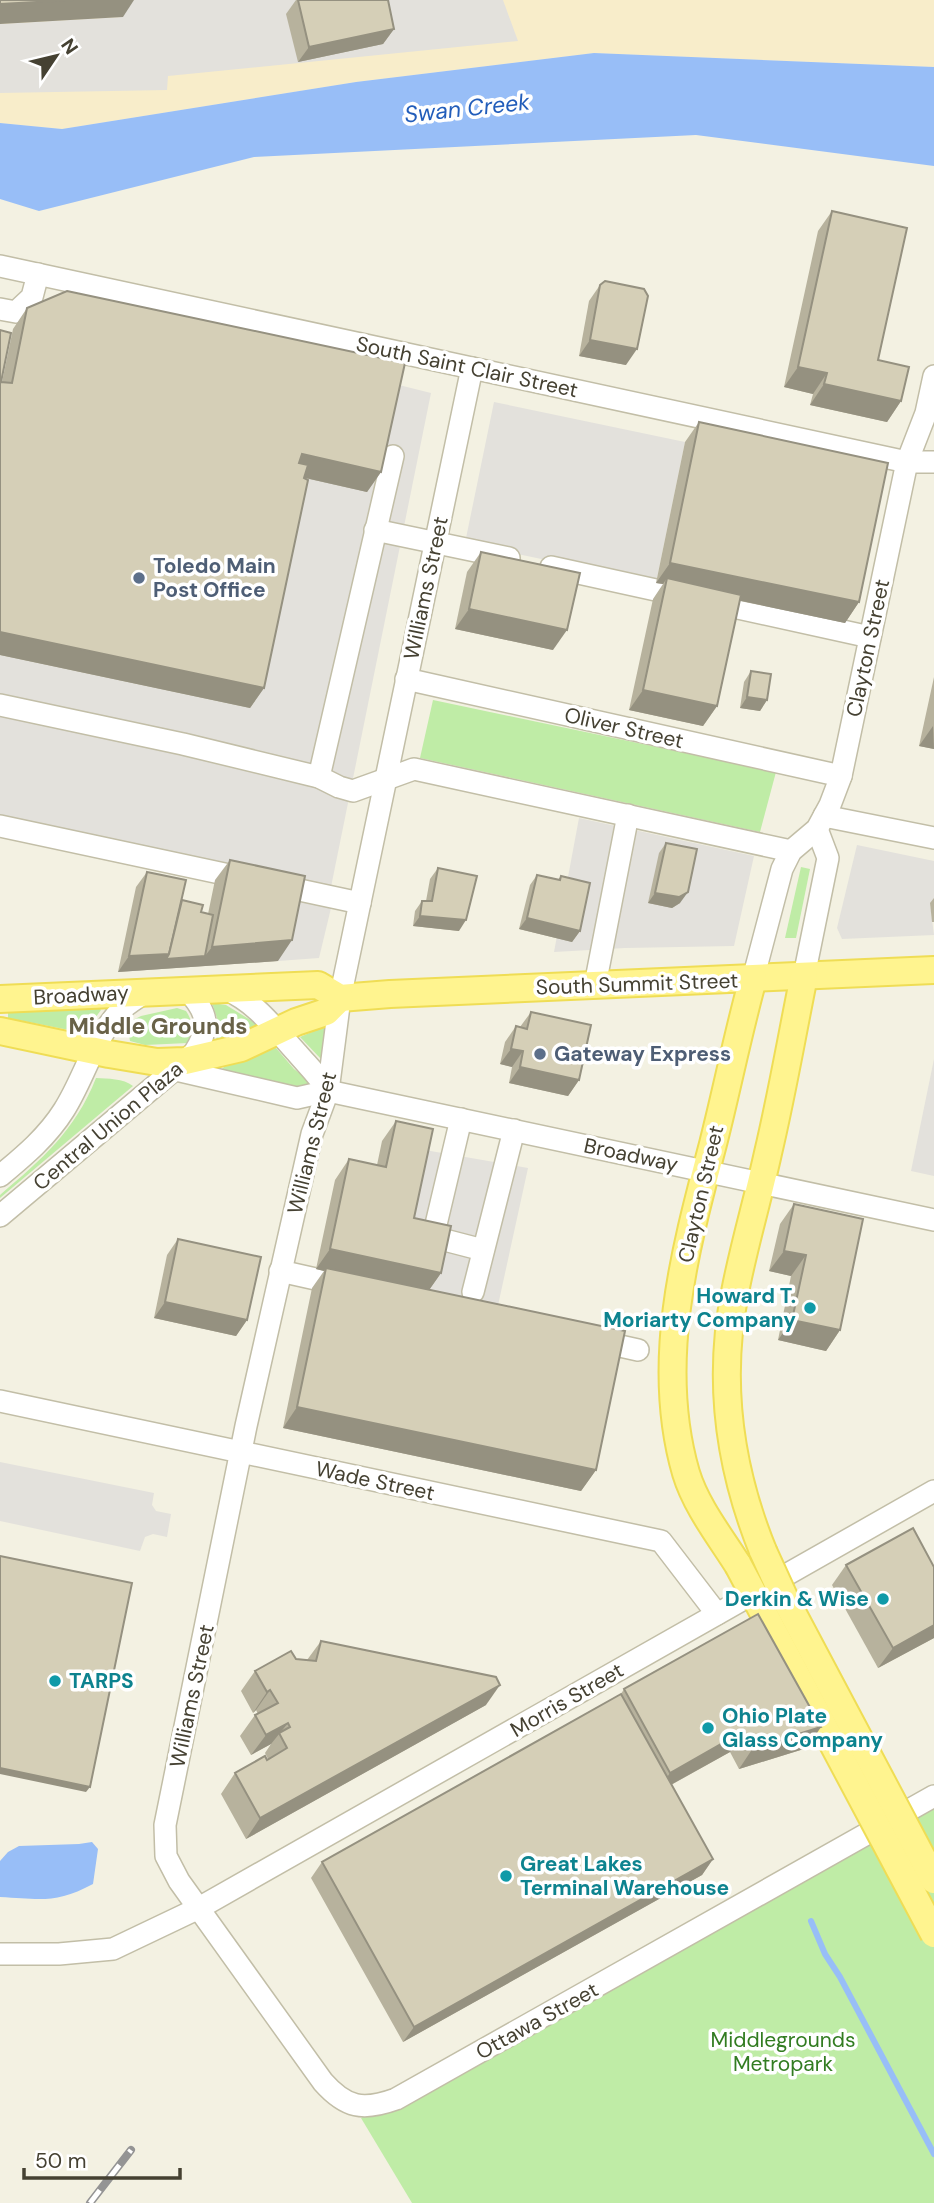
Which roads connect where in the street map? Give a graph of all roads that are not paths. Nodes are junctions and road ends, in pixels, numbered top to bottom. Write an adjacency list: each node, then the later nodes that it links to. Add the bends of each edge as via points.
1 (0, 266): 2 (street, South Saint Clair Street)
2 (38, 274): 3 (street, via 32,297 16,312); 4 (street, South Saint Clair Street)
3 (0, 309)
4 (472, 368): 7 (street, South Saint Clair Street); 10 (street, Williams Street)
5 (934, 376): 7 (street, Clayton Street, via 926,413)
6 (393, 456): 9 (street)
7 (906, 462): 8 (street, South Saint Clair Street); 11 (street, Clayton Street)
8 (934, 462)
9 (375, 530): 10 (street); 14 (street)
10 (435, 542): 11 (street); 12 (street, Williams Street)
11 (870, 638): 15 (street, Clayton Street)
12 (407, 679): 15 (street, Oliver Street); 16 (street, Williams Street)
13 (0, 705): 14 (street)
14 (319, 776): 16 (street, via 353,791)
15 (841, 776): 18 (street, Clayton Street)
16 (387, 779): 17 (street, via 414,769); 22 (street, Williams Street)
17 (628, 816): 21 (street); 26 (street)
18 (820, 822): 20 (street); 21 (street, Clayton Street); 24 (street, via 828,858)
19 (0, 826): 22 (street)
20 (934, 838)
21 (791, 851): 25 (street, Clayton Street, via 782,869)
22 (360, 903): 30 (street, Williams Street)
23 (934, 970): 24 (main road, South Summit Street)
24 (804, 976): 25 (main road, South Summit Street); 41 (main road)
25 (753, 979): 26 (main road, South Summit Street); 39 (main road, Clayton Street)
26 (595, 985): 30 (main road, South Summit Street)
27 (225, 989): 28 (main road, Broadway); 30 (main road, South Summit Street, via 318,985); 33 (street, via 247,1000)
28 (188, 991): 29 (main road, Broadway); 35 (street, Central Union Plaza, via 206,1021 201,1042)
29 (146, 992): 31 (main road, Broadway); 34 (street, Central Union Plaza, via 123,1008 104,1032)
30 (340, 998): 33 (main road, South Summit Street, via 326,1012); 36 (street, Williams Street)
31 (0, 999)
32 (0, 1031): 34 (main road, Broadway)
33 (279, 1031): 35 (main road, South Summit Street); 36 (street)
34 (102, 1052): 35 (main road, South Summit Street); 40 (street, Central Union Plaza, via 55,1122)
35 (180, 1066): 36 (street, Broadway, via 297,1098); 42 (street, Central Union Plaza)
36 (328, 1091): 37 (street, Broadway); 45 (street, Williams Street, via 312,1135)
37 (461, 1119): 38 (street, Broadway); 44 (street, via 433,1237)
38 (514, 1130): 39 (street, Broadway); 44 (street)
39 (705, 1171): 41 (street, Broadway); 57 (main road, Clayton Street, bridge, via 675,1317 672,1358 674,1409 686,1473)
40 (0, 1176)
41 (761, 1183): 43 (street, Broadway); 55 (main road, bridge, via 734,1294 728,1355 729,1433 736,1471 784,1597)
42 (0, 1216)
43 (934, 1220)
44 (483, 1250): 47 (street)
45 (280, 1271): 46 (street); 51 (street, Williams Street)
46 (372, 1291)
47 (473, 1292)
48 (572, 1335): 49 (street)
49 (638, 1350)
50 (0, 1401): 51 (street, Wade Street)
51 (241, 1452): 53 (street, Wade Street, via 661,1541); 56 (street, Williams Street, via 165,1825 166,1856)
52 (934, 1491): 53 (street, Morris Street)
53 (717, 1614): 56 (street, Morris Street)
54 (934, 1796): 56 (street, Ottawa Street, via 613,1979 379,2105 356,2105 335,2095 323,2082)
55 (934, 1880)
56 (199, 1908): 58 (street, Morris Street, via 113,1949)
57 (934, 1934)
58 (0, 1955)

